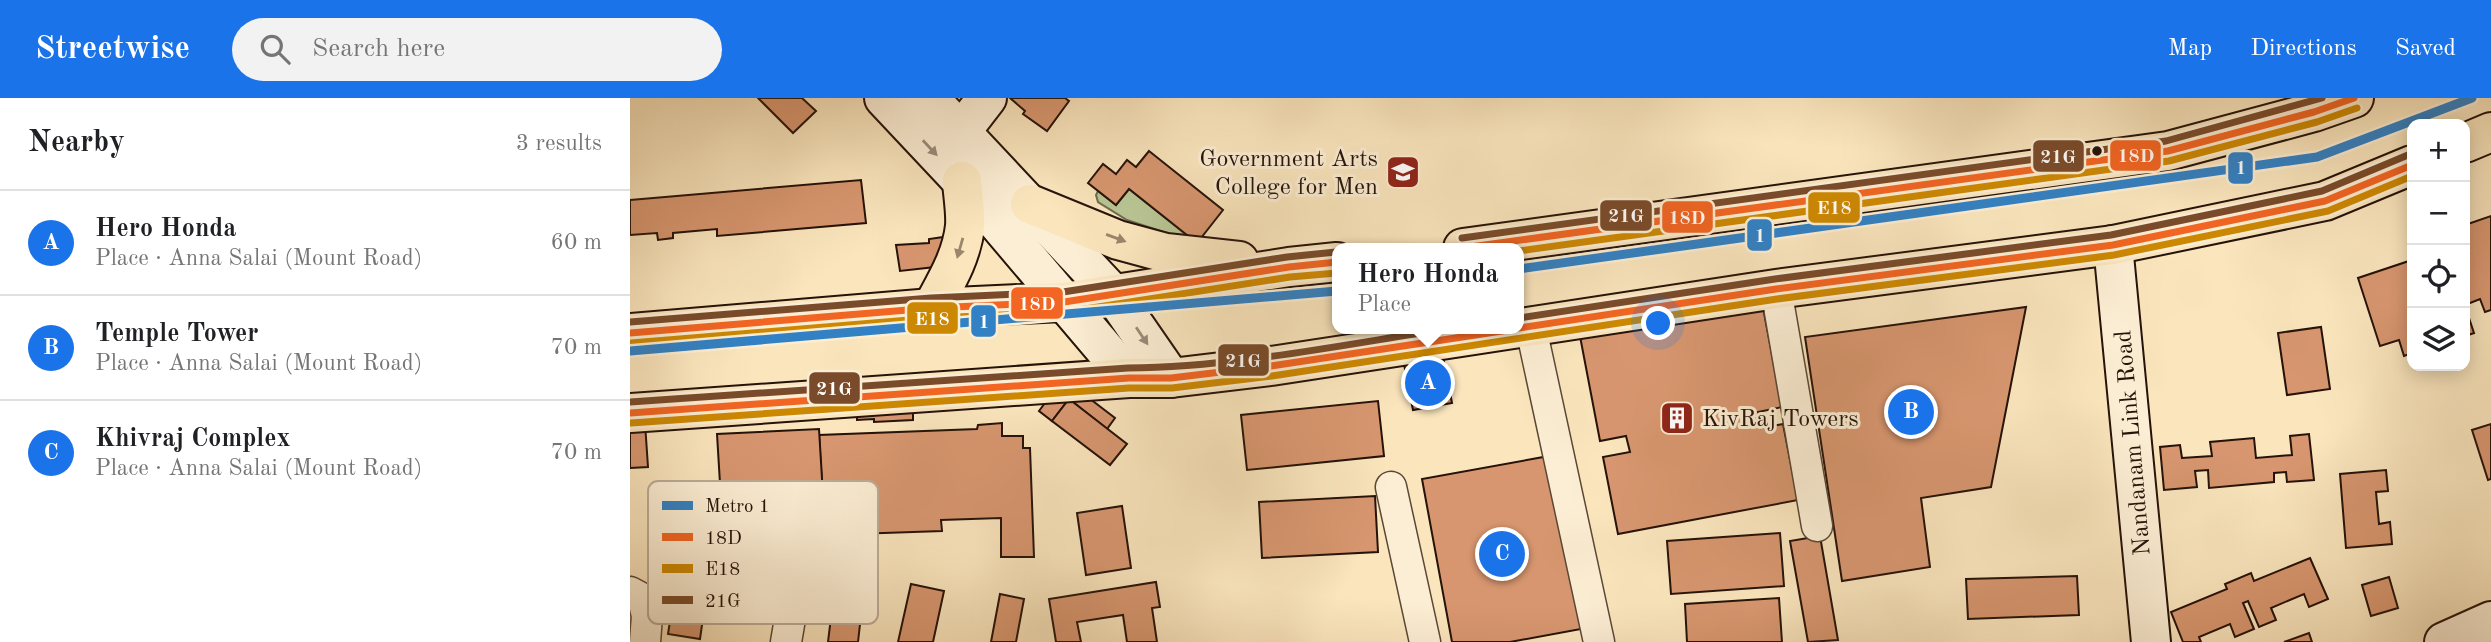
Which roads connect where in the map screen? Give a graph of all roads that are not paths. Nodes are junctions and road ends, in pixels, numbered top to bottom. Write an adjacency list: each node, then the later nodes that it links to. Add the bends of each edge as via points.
1 (884, 98): 9 (main road, one-way to 9)
2 (929, 98): 6 (main road)
3 (986, 98): 6 (main road)
4 (2354, 98): 11 (main road, via 2168,151)
5 (2491, 132): 7 (main road)
6 (960, 133): 10 (main road)
7 (2470, 141)
8 (2407, 167): 12 (main road, via 2325,201)
9 (962, 181): 17 (main road); 18 (main road, one-way to 18, via 963,239)
10 (1030, 204): 14 (main road, one-way to 14, via 1118,240 1166,253); 16 (main road)
11 (1498, 243)
12 (2113, 245): 15 (main road); 35 (main road, Nandanam Link Road)
13 (1332, 263): 14 (main road)
14 (1289, 267): 16 (main road)
15 (1776, 289): 19 (main road); 27 (street)
16 (1113, 293): 17 (main road); 24 (main road, one-way to 24)
17 (1064, 302): 18 (main road); 23 (main road)
18 (932, 308): 21 (main road)
19 (1531, 328): 20 (main road); 34 (street)
20 (1524, 329)
21 (630, 333)
22 (1491, 334): 24 (main road)
23 (1129, 378): 24 (main road); 25 (main road)
24 (1171, 378)
25 (630, 413)
26 (1391, 487): 33 (street)
27 (1817, 526)
28 (630, 592): 31 (street, via 643,599)
29 (2491, 621): 36 (main road)
30 (789, 624): 32 (street)
31 (645, 642)
32 (786, 642)
33 (1425, 642)
34 (1599, 642)
35 (2151, 642)
36 (2444, 642)

